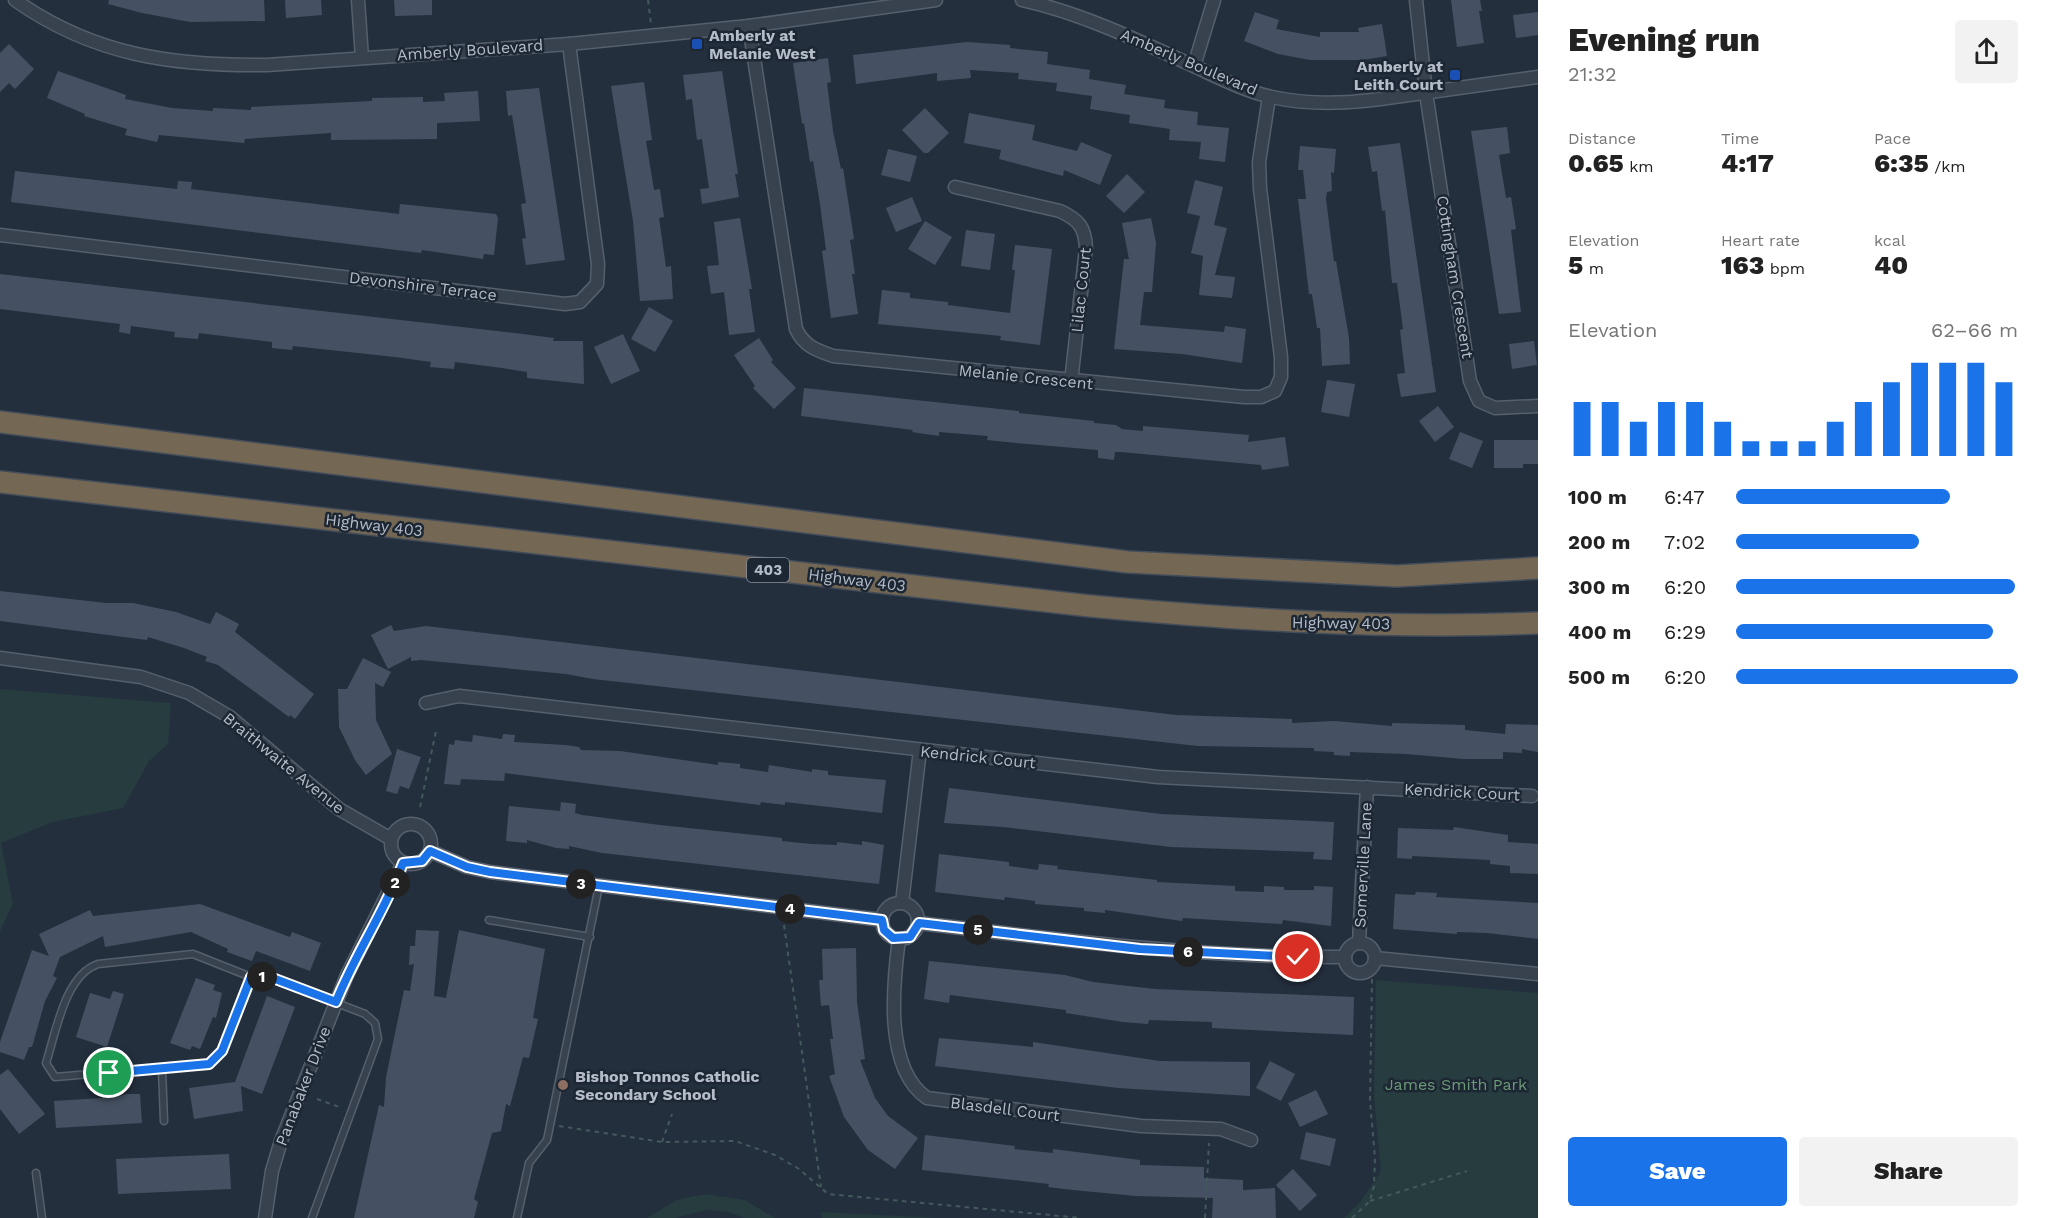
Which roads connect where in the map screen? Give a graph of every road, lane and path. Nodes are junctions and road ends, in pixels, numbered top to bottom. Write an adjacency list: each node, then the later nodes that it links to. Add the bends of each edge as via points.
1 (15, 0): 11 (street, Amberly Boulevard, via 73,33 122,52 175,63 267,65)
2 (358, 0): 11 (street)
3 (648, 0): 9 (path)
4 (936, 0): 8 (street, Amberly Boulevard)
5 (1022, 0): 12 (street, Amberly Boulevard, via 1063,9)
6 (1214, 0): 12 (street)
7 (1416, 0): 14 (street, Cottingham Crescent)
8 (749, 26): 9 (street, Amberly Boulevard); 18 (street, Melanie Crescent, via 796,329 802,340 814,350 833,356)
9 (653, 36): 10 (street, Amberly Boulevard)
10 (568, 44): 11 (street, Amberly Boulevard); 17 (street, Devonshire Terrace, via 598,264 597,284 580,302 553,302)
11 (362, 58)
12 (1194, 66): 15 (street, Amberly Boulevard)
13 (1538, 77): 14 (street, Amberly Boulevard)
14 (1426, 93): 15 (street, Amberly Boulevard, via 1341,104); 19 (street, Cottingham Crescent, via 1470,381 1479,400 1495,408)
15 (1269, 97): 18 (street, Melanie Crescent, via 1259,162 1281,357 1281,377 1275,391 1261,397 1244,397)
16 (955, 187): 18 (street, Lilac Court, via 1060,211 1075,218 1085,231)
17 (0, 235)
18 (1071, 382)
19 (1538, 406)
20 (0, 422): 22 (highway, via 1128,562 1397,576)
21 (0, 482): 23 (highway, Highway 403 / 403, via 1229,619 1341,624)
22 (1538, 568)
23 (1538, 623)
24 (0, 658): 31 (street, Braithwaite Avenue, via 141,677 189,693 230,717 339,809)
25 (426, 703): 27 (street, Kendrick Court, via 459,696)
26 (436, 731): 30 (path)
27 (920, 750): 28 (street, Kendrick Court, via 1184,780); 35 (street)
28 (1367, 787): 29 (street, Kendrick Court); 42 (street, Somerville Lane)
29 (1532, 796)
30 (420, 807)
31 (391, 839): 32 (street, via 403,826 418,825 430,838); 33 (street, via 394,855)
32 (430, 851): 33 (street, via 422,861); 34 (street, via 490,872)
33 (403, 863): 48 (street, Panabaker Drive)
34 (599, 886): 37 (street); 40 (lane)
35 (902, 903): 37 (street, via 890,905); 38 (street, via 916,912)
36 (489, 920): 40 (lane)
37 (882, 920): 41 (street, via 888,935)
38 (919, 923): 41 (street, via 914,934); 43 (street, via 1140,949)
39 (784, 925): 60 (path)
40 (590, 937): 54 (lane)
41 (899, 939): 55 (street, Blasdell Court, via 893,986 900,1054 905,1076 927,1098 1141,1126 1221,1129)
42 (1359, 943): 43 (street); 44 (street, via 1371,948)
43 (1345, 957): 44 (street, via 1349,968 1361,973 1372,967)
44 (1375, 958): 45 (street)
45 (1538, 974)
46 (251, 977): 48 (lane, via 270,977); 49 (lane, via 215,1060 205,1065); 49 (lane, via 183,953 98,964 80,974 71,988 46,1063 50,1073 55,1077)
47 (1372, 978): 61 (path, via 1370,1101 1375,1158)
48 (336, 1002): 63 (street, Panabaker Drive, via 275,1157); 64 (lane, via 365,1014 375,1023 379,1034)
49 (162, 1069): 53 (lane)
50 (317, 1098): 51 (path)
51 (343, 1108)
52 (672, 1114): 56 (path)
53 (164, 1121)
54 (550, 1124): 56 (path); 65 (lane, via 547,1140 529,1163)
55 (1251, 1140)
56 (662, 1142): 60 (path, via 735,1141 775,1155)
57 (1209, 1143): 67 (path)
58 (1467, 1171): 61 (path)
59 (36, 1173): 62 (lane)
60 (821, 1188): 66 (path, via 828,1194)
61 (1370, 1201): 68 (path)
62 (42, 1218)
63 (265, 1218)
64 (312, 1218)
65 (517, 1218)
66 (1081, 1218)
67 (1205, 1218)
68 (1352, 1218)

